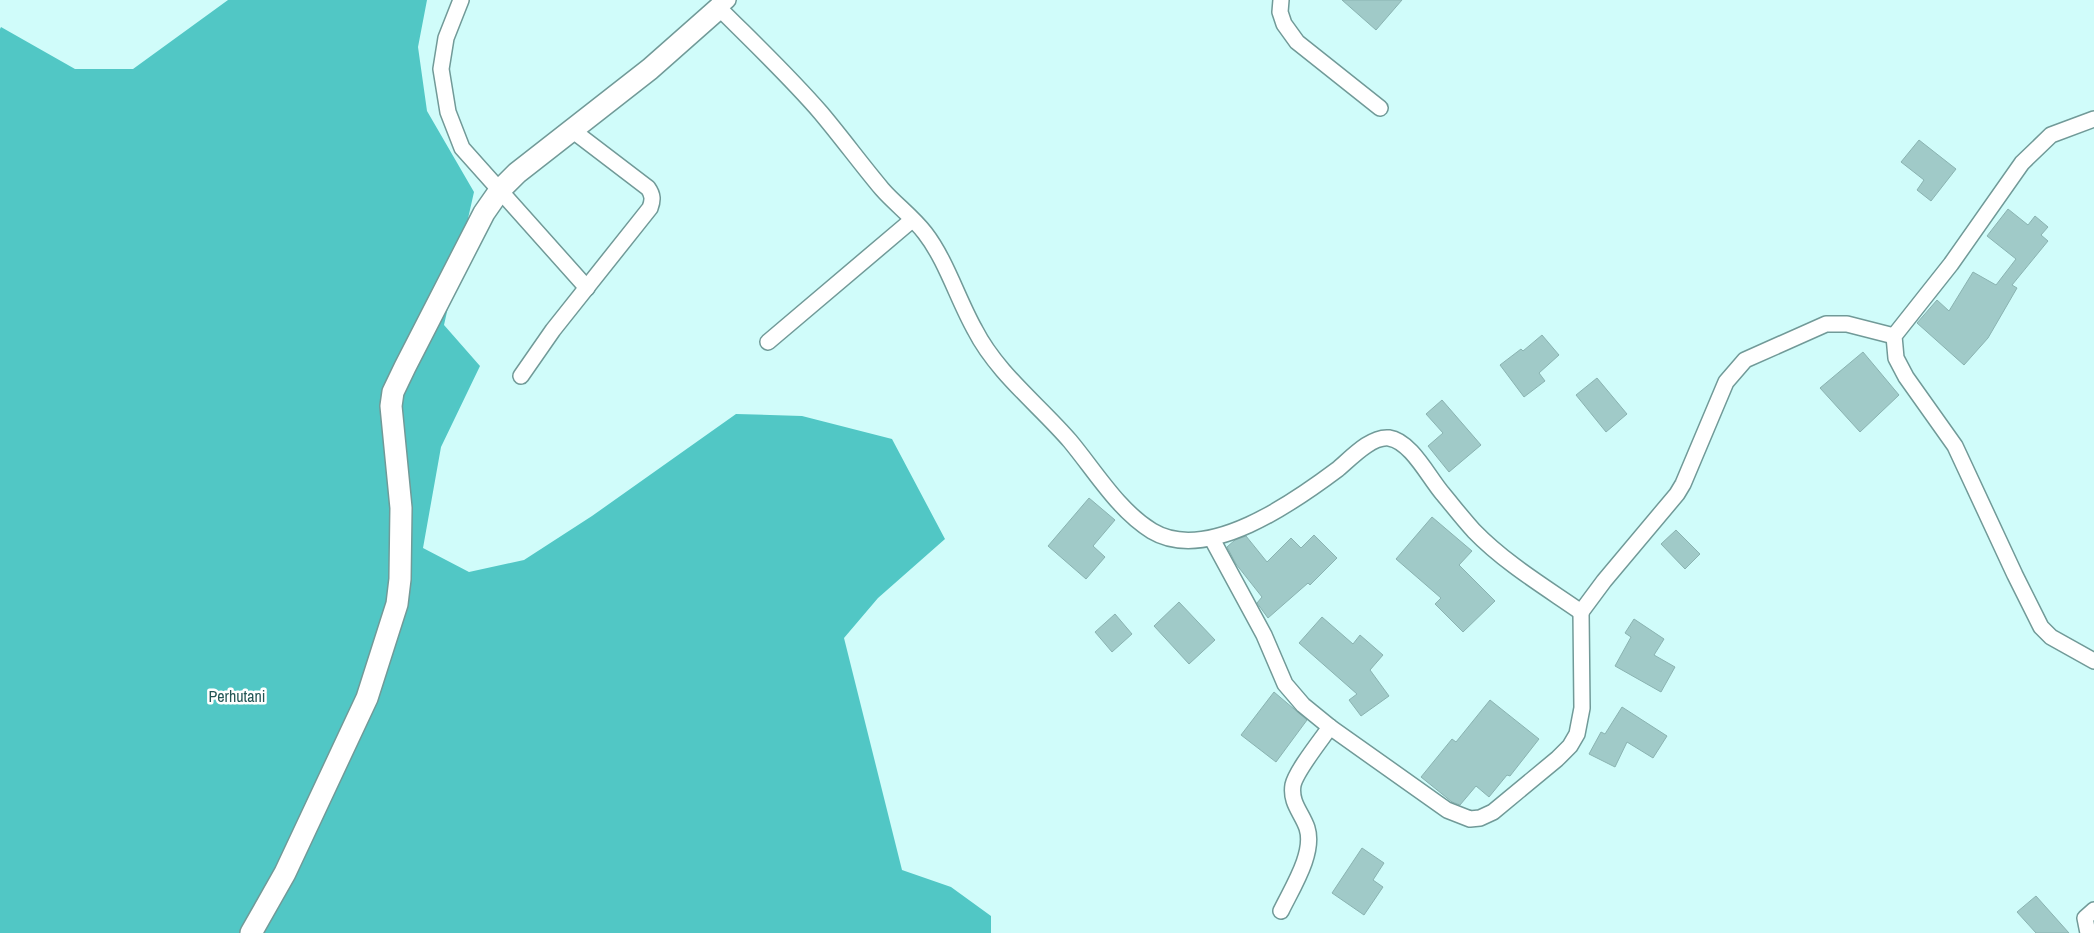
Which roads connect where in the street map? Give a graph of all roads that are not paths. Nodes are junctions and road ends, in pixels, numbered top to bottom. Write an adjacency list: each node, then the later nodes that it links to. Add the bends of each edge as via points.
1 (461, 0): 7 (street, via 446,38 441,69 448,112 462,148)
2 (1281, 0): 4 (street, via 1284,24 1297,42)
3 (724, 4): 6 (main road, via 650,69); 8 (street)
4 (1380, 108)
5 (2094, 119): 10 (street, via 2050,135 2022,163 1951,264)
6 (572, 130): 7 (main road); 9 (street, via 648,188 653,202)
7 (500, 190): 9 (street); 19 (main road, via 484,213 393,392 391,406 401,508 400,579 395,613 367,698 285,874)
8 (912, 220): 11 (street); 13 (street, via 934,247 975,331 990,354 1129,512 1151,531 1167,538 1187,542)
9 (587, 288): 12 (street)
10 (1894, 336): 14 (street, via 1847,324 1826,324 1745,360 1726,382 1684,484); 15 (street, via 1899,364 1955,446 2041,627 2051,637)
11 (768, 342)
12 (521, 376)
13 (1212, 539): 14 (street, via 1268,516 1375,440 1386,438 1409,449 1476,532 1520,569); 16 (street, via 1264,635 1285,684)
14 (1581, 612): 16 (street, via 1582,708 1577,734 1557,759 1493,812 1480,818 1470,819 1447,810)
15 (2094, 661)
16 (1330, 726): 18 (street, via 1293,784 1292,799 1310,838 1308,854)
17 (2094, 910): 20 (street, via 2085,918)
18 (1281, 911)
19 (251, 933)
20 (2088, 933)

